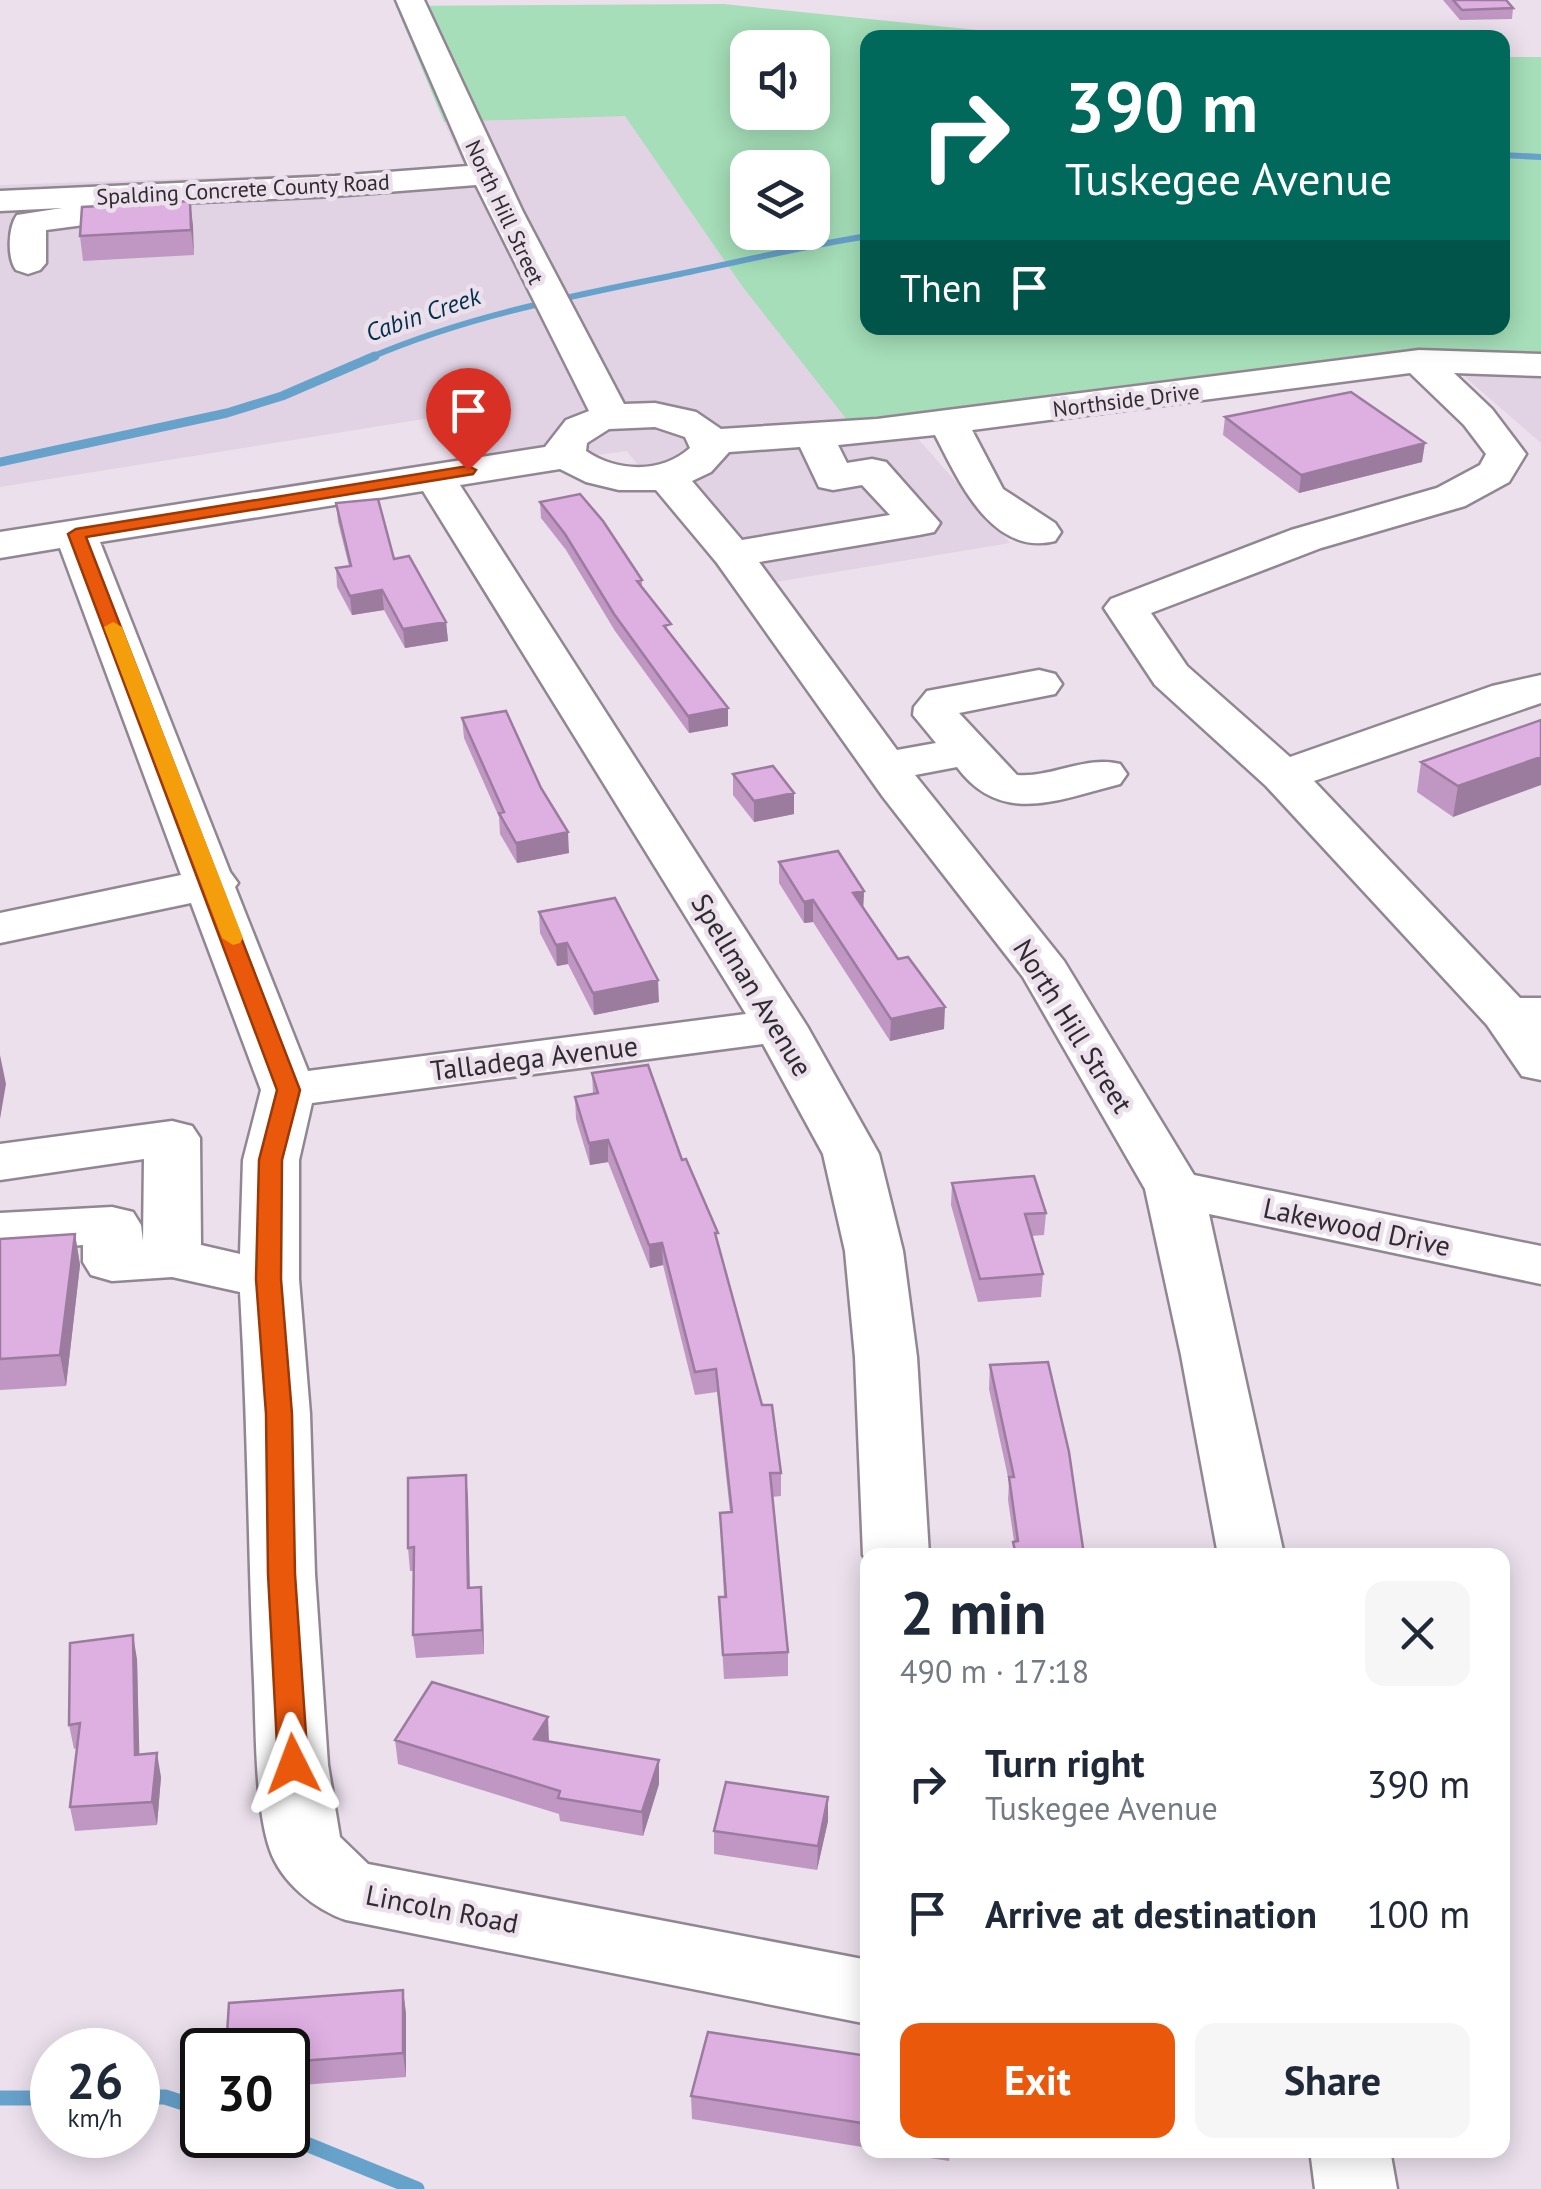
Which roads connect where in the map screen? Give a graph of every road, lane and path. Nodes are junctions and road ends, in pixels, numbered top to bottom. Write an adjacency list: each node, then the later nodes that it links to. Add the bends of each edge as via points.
1 (410, 0): 2 (street, North Hill Street)
2 (486, 174): 3 (street, Spalding Concrete County Road); 8 (street, North Hill Street)
3 (112, 196): 4 (street, Spalding Concrete County Road); 5 (street, via 112,214 29,222)
4 (0, 201)
5 (28, 264)
6 (1419, 362): 7 (street, Northside Drive); 9 (street, Northside Drive); 24 (street, via 1478,417 1506,454 1495,473 1451,498 1306,539 1126,608 1171,674)
7 (1541, 364)
8 (612, 417): 11 (street, via 675,418); 12 (street, via 578,429 565,446)
9 (948, 423): 10 (street, Northside Drive); 15 (street, via 975,484 1002,513)
10 (814, 435): 11 (street, Northside Drive); 18 (street, via 833,478 872,471 919,524)
11 (711, 441): 14 (street, via 702,461)
12 (568, 456): 13 (street); 14 (street, via 617,477)
13 (434, 475): 16 (street); 28 (street, Spellman Avenue)
14 (665, 475): 18 (street, North Hill Street)
15 (1040, 532)
16 (76, 534): 17 (street); 25 (street)
17 (0, 545)
18 (732, 554): 22 (street, North Hill Street)
19 (1039, 684): 21 (street, via 943,701 936,715)
20 (1541, 689): 24 (street)
21 (968, 751): 22 (street); 23 (street, via 999,785 1014,788)
22 (885, 766): 32 (street, North Hill Street, via 1046,972)
23 (1103, 774)
24 (1283, 776): 27 (street)
25 (213, 883): 26 (street); 30 (street)
26 (0, 928)
27 (1524, 1014): 29 (street)
28 (780, 1026): 30 (street, Talladega Avenue); 37 (street, Spellman Avenue, via 852,1154 874,1251)
29 (1541, 1064)
30 (288, 1090): 36 (street, Lincoln Road, via 270,1160)
31 (0, 1162): 34 (street, via 172,1138)
32 (1174, 1189): 35 (street, Lakewood Drive); 38 (street, North Hill Street)
33 (0, 1232): 34 (street, via 112,1225 112,1262)
34 (172, 1258): 36 (street)
35 (1541, 1265)
36 (268, 1279): 39 (street, Lincoln Road, via 292,1746 306,1849 346,1890)
37 (896, 1548)
38 (1250, 1548)
39 (860, 1990)
40 (1351, 2158): 41 (street)
41 (1356, 2189)

